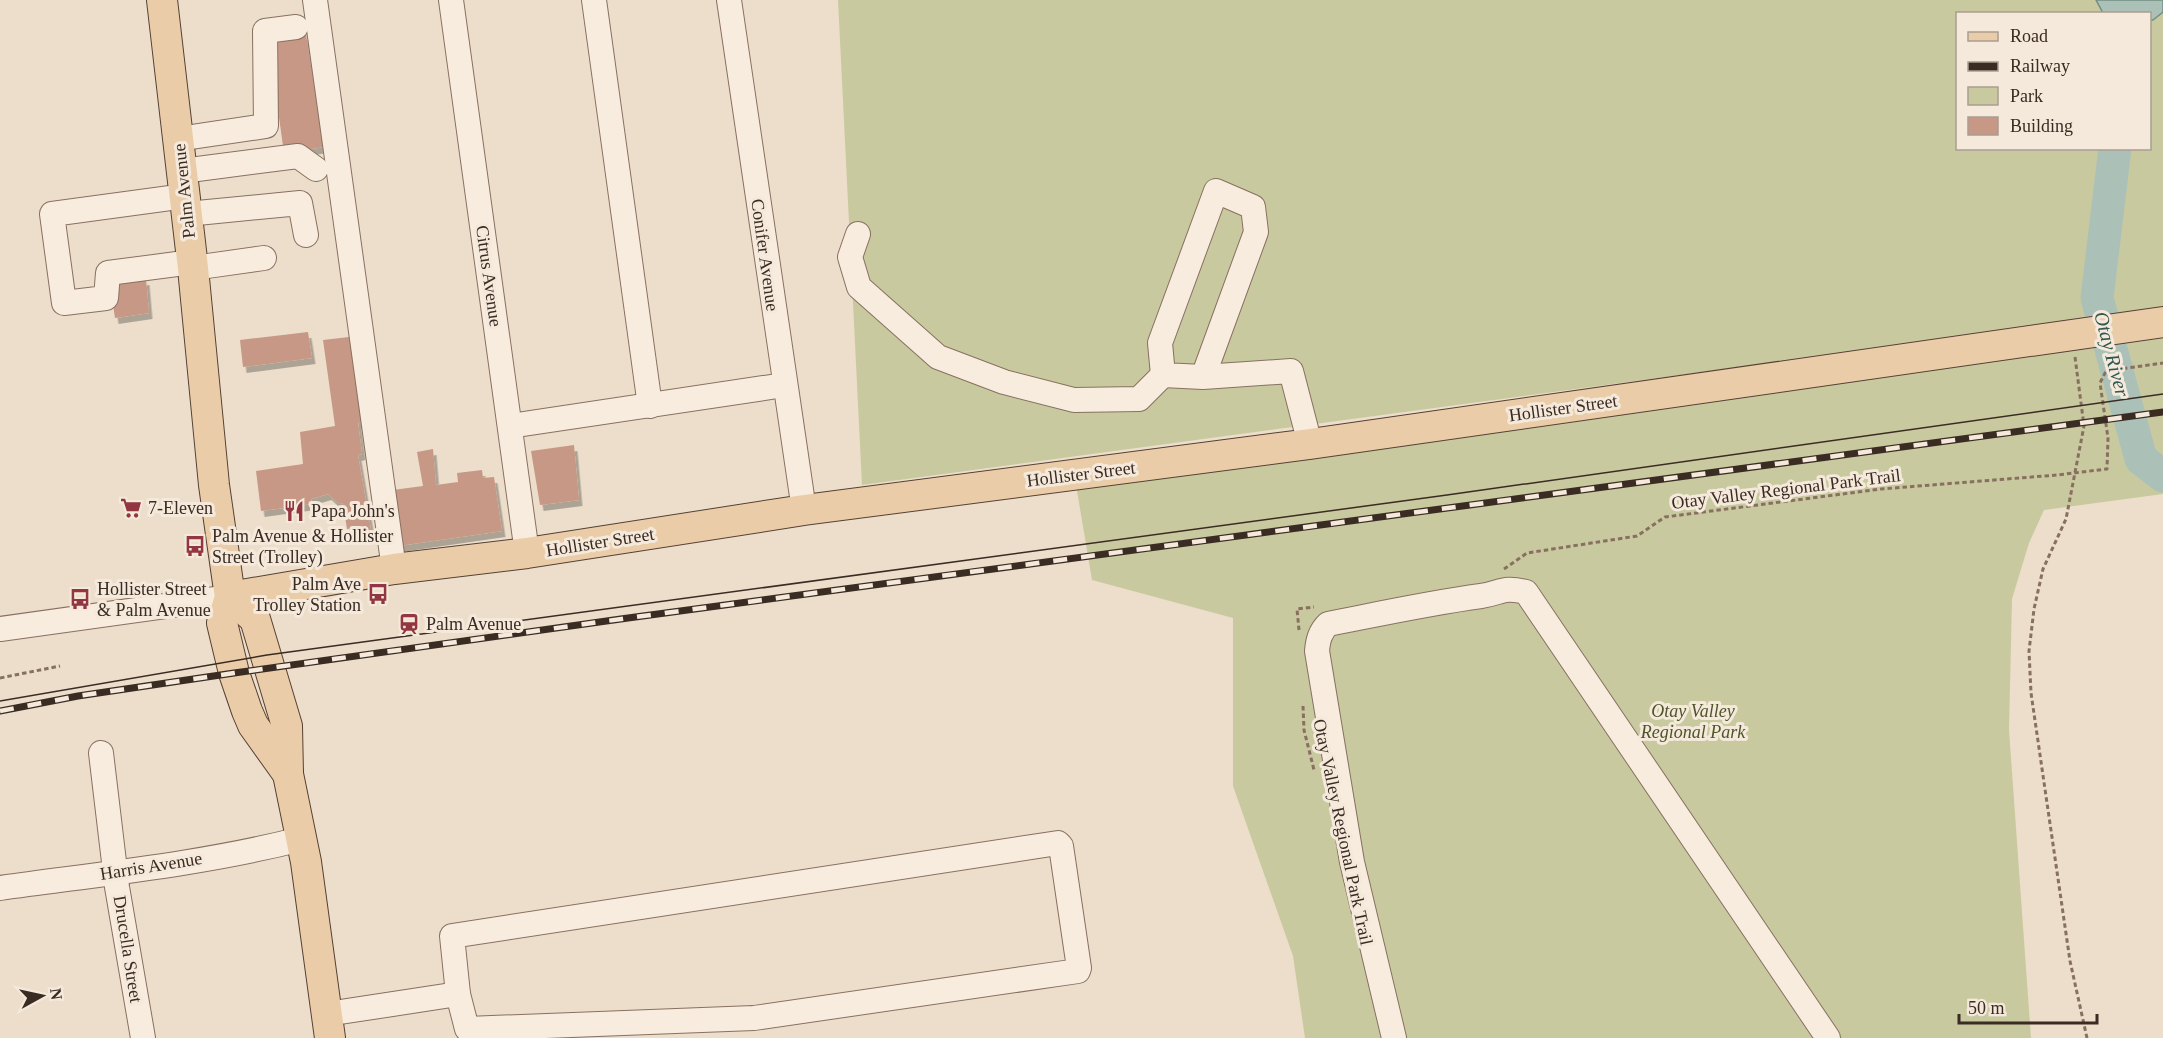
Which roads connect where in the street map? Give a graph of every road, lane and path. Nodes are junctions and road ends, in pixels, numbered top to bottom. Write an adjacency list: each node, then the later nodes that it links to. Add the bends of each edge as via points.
1 (162, 0): 7 (main road, Palm Avenue)
2 (315, 0): 26 (street)
3 (451, 0): 21 (street, Citrus Avenue)
4 (594, 0): 20 (street)
5 (729, 0): 19 (street, Conifer Avenue)
6 (296, 27): 7 (street, via 266,31 266,126)
7 (178, 140): 9 (main road, Palm Avenue)
8 (316, 168): 9 (street, via 298,156)
9 (184, 194): 11 (street, via 300,204); 13 (main road, Palm Avenue); 13 (street, via 52,214 64,303 106,298 108,273)
10 (858, 234): 17 (street, via 850,257 859,286 938,357 1004,382 1074,400 1139,399)
11 (306, 235)
12 (264, 258): 13 (street)
13 (193, 265): 28 (main road, Palm Avenue, via 214,484)
14 (2163, 322): 15 (main road, Hollister Street)
15 (2072, 334): 22 (main road, Hollister Street); 23 (path, via 2084,426)
16 (2163, 363): 23 (path, Otay Valley Regional Park Trail, via 2106,371 2100,383 2108,438 2107,469)
17 (1163, 375): 18 (street); 18 (street, via 1160,343 1216,191 1253,207 1256,232)
18 (1203, 377): 22 (street, via 1291,371)
19 (784, 385): 20 (street); 24 (street, Conifer Avenue)
20 (650, 405): 21 (street)
21 (510, 426): 25 (street, Citrus Avenue)
22 (1310, 444): 24 (main road, Hollister Street)
23 (2076, 473): 27 (path, Otay Valley Regional Park Trail, via 1881,489 1665,517 1637,536 1527,553); 45 (path, via 2066,519 2043,570 2029,651 2031,693 2070,962)
24 (804, 510): 25 (main road, Hollister Street)
25 (527, 553): 26 (main road, Hollister Street)
26 (394, 569): 28 (main road, Hollister Street)
27 (1499, 572)
28 (230, 597): 30 (street, Hollister Street); 37 (main road, via 255,619 287,726 288,774)
29 (1320, 606): 31 (path, via 1297,609)
30 (0, 629)
31 (1299, 631)
32 (60, 666): 33 (path)
33 (0, 678)
34 (1302, 697): 36 (path, Otay Valley Regional Park Trail, via 1304,730)
35 (101, 753): 38 (street, Drucella Street)
36 (1315, 775)
37 (301, 839): 38 (street, Harris Avenue); 41 (main road)
38 (115, 872): 39 (street, Harris Avenue); 42 (street, Drucella Street)
39 (0, 888)
40 (458, 994): 40 (street, via 469,1030 754,1018 1079,968 1058,843 452,936); 41 (street)
41 (328, 1026)
42 (143, 1038)
43 (1394, 1038): 44 (street, via 1352,862 1318,641 1328,624 1486,596 1509,588 1526,592)
44 (1828, 1038)
45 (2087, 1038)

